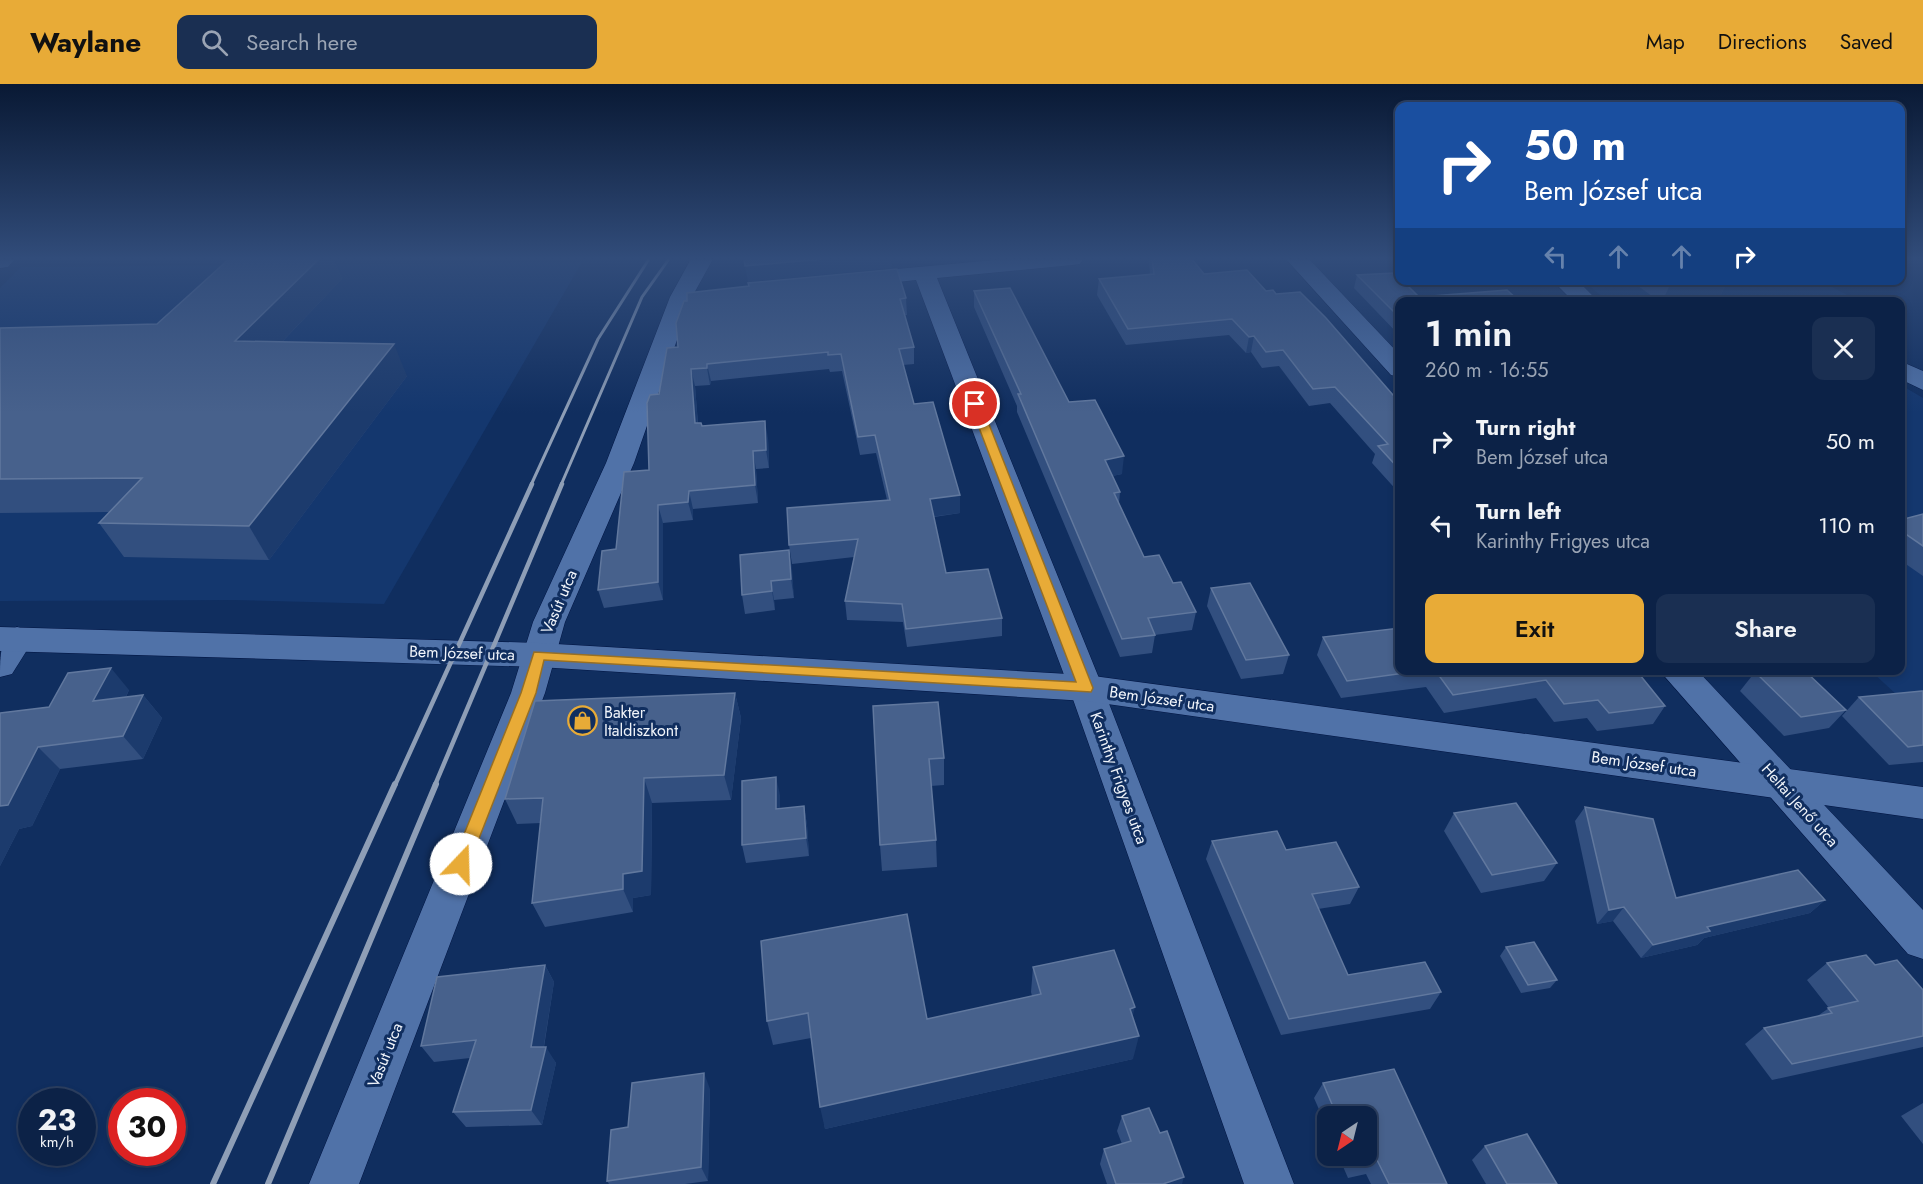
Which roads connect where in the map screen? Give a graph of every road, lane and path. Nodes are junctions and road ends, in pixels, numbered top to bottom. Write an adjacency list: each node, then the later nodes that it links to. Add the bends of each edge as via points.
1 (687, 310): 8 (street, Vasút utca, via 549,622)
2 (939, 310): 10 (street, Karinthy Frigyes utca)
3 (1345, 310): 4 (street)
4 (1395, 365)
5 (1905, 371): 6 (street)
6 (1923, 382)
7 (6, 648): 8 (street, Bem József utca)
8 (539, 655): 10 (street, Bem József utca); 14 (street, Vasút utca, via 528,693)
9 (1681, 675): 11 (street, Heltai Jenő utca)
10 (1086, 688): 11 (street, Bem József utca); 15 (street, Karinthy Frigyes utca)
11 (1778, 782): 12 (street, Bem József utca); 13 (street, Heltai Jenő utca)
12 (1923, 803)
13 (1923, 940)
14 (334, 1184)
15 (1269, 1184)

